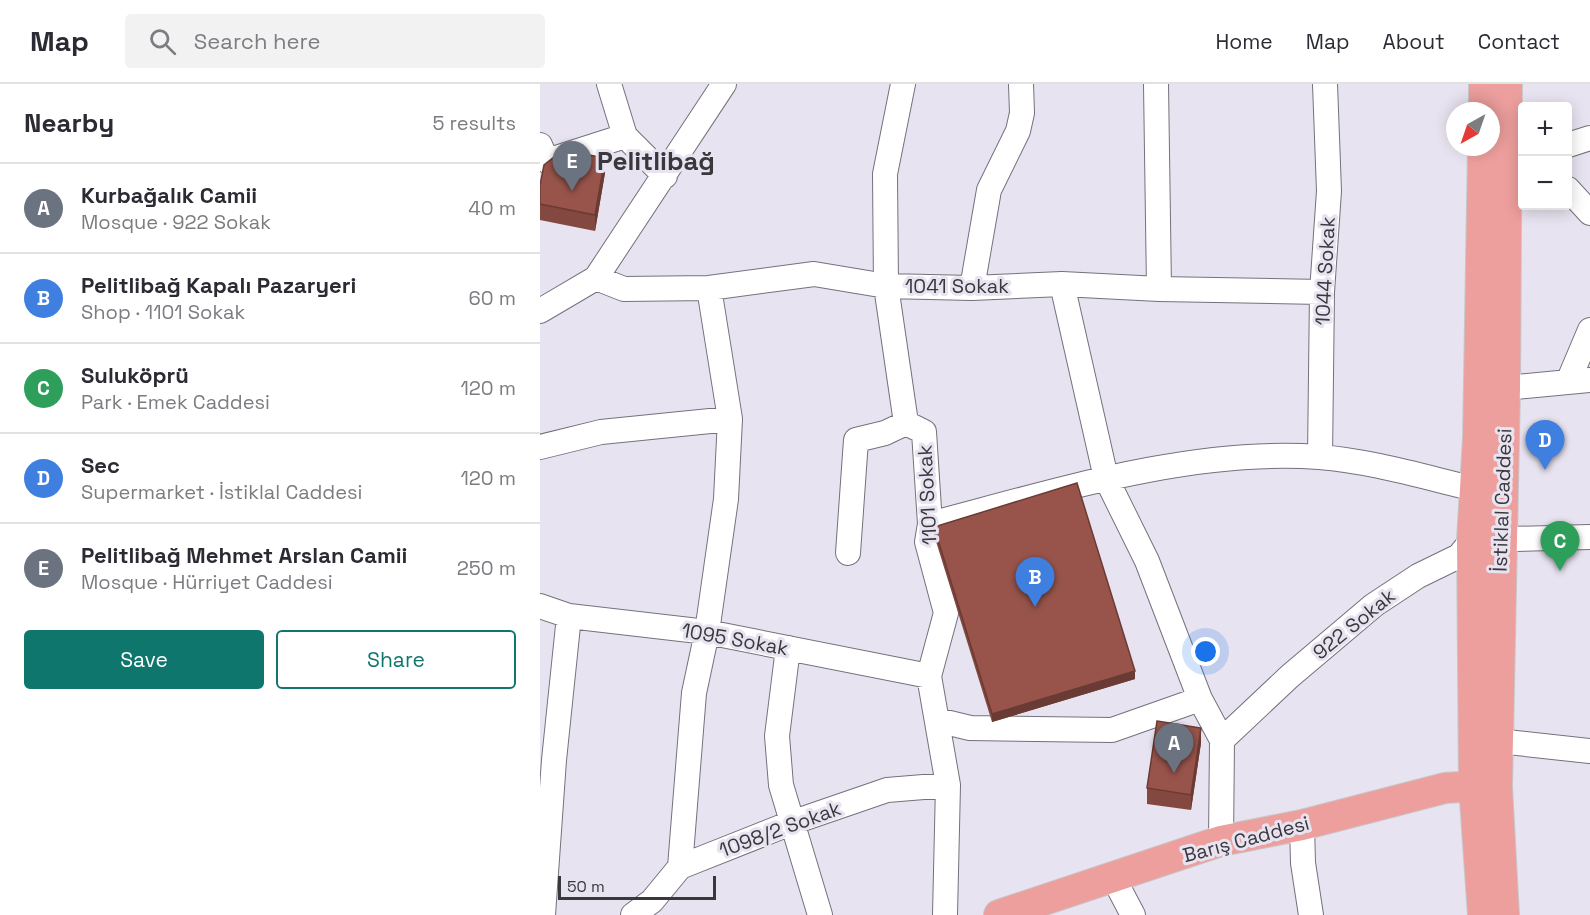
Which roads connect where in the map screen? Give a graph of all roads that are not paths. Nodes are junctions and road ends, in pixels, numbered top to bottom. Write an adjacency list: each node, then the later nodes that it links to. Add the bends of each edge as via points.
1 (609, 84): 10 (street)
2 (724, 84): 15 (street)
3 (903, 84): 20 (street, 1101 Sokak, via 885,174)
4 (1021, 84): 22 (street, via 1018,131 989,190)
5 (1156, 84): 23 (street)
6 (1325, 84): 24 (street, 1044 Sokak, via 1329,191)
7 (1484, 84): 9 (main road, İstiklal Caddesi)
8 (1507, 84): 9 (main road, İstiklal Caddesi)
9 (1504, 126): 28 (main road, İstiklal Caddesi)
10 (625, 136): 14 (street); 15 (street)
11 (1590, 138): 12 (street)
12 (1572, 144)
13 (1483, 156): 34 (main road, İstiklal Caddesi)
14 (542, 164)
15 (665, 176): 18 (street)
16 (1572, 193): 17 (street)
17 (1590, 213)
18 (597, 278): 21 (street, 1041 Sokak, via 624,289); 25 (street)
19 (1062, 284): 22 (street, 1041 Sokak); 23 (street, 1041 Sokak); 33 (street)
20 (886, 286): 21 (street, 1041 Sokak, via 814,274); 22 (street, 1041 Sokak); 30 (street, 1101 Sokak)
21 (709, 288): 29 (street)
22 (972, 288)
23 (1159, 289): 24 (street, 1041 Sokak)
24 (1322, 292): 32 (street, 1044 Sokak)
25 (541, 312)
26 (1590, 330): 27 (street)
27 (1579, 381): 28 (street)
28 (1505, 388): 37 (main road, İstiklal Caddesi)
29 (730, 419): 31 (street, via 601,432); 42 (street, via 726,499)
30 (906, 423): 35 (street, 1101 Sokak, via 924,432); 39 (street, via 856,440)
31 (540, 447)
32 (1320, 457): 33 (street, via 1246,457); 34 (street)
33 (1106, 478): 35 (street); 45 (street, via 1147,561)
34 (1475, 489): 38 (main road, İstiklal Caddesi)
35 (930, 524): 44 (street, 1101 Sokak, via 927,542 946,613)
36 (1590, 537): 37 (street)
37 (1502, 539): 38 (street); 48 (main road, İstiklal Caddesi)
38 (1472, 540): 47 (street, 922 Sokak, via 1459,555 1374,605); 52 (main road, İstiklal Caddesi)
39 (848, 553)
40 (540, 606): 41 (street, 1095 Sokak)
41 (569, 616): 42 (street, 1095 Sokak); 50 (street)
42 (707, 632): 43 (street, 1095 Sokak); 56 (street, via 694,693)
43 (788, 648): 44 (street, 1095 Sokak); 53 (street, via 777,736 780,785)
44 (929, 676): 46 (street)
45 (1200, 699): 46 (street, via 1112,730 970,728); 47 (street)
46 (937, 720): 51 (street)
47 (1222, 740): 55 (street)
48 (1498, 741): 49 (street); 52 (main road, İstiklal Caddesi)
49 (1590, 751)
50 (547, 758): 58 (street)
51 (948, 785): 53 (street, 1098/2 Sokak, via 887,790); 61 (street)
52 (1485, 787): 54 (main road, Barış Caddesi, via 1445,788); 65 (main road, İstiklal Caddesi); 66 (main road, İstiklal Caddesi)
53 (791, 823): 56 (street, 1098/2 Sokak); 60 (street)
54 (1302, 825): 55 (main road, Barış Caddesi); 64 (street)
55 (1221, 842): 57 (main road, Barış Caddesi)
56 (680, 867): 59 (street, 1098/2 Sokak, via 652,901)
57 (1114, 879): 62 (main road, Barış Caddesi); 63 (street)
58 (543, 915)
59 (633, 915)
60 (820, 915)
61 (945, 915)
62 (999, 915)
63 (1134, 915)
64 (1311, 915)
65 (1483, 915)
66 (1504, 915)

